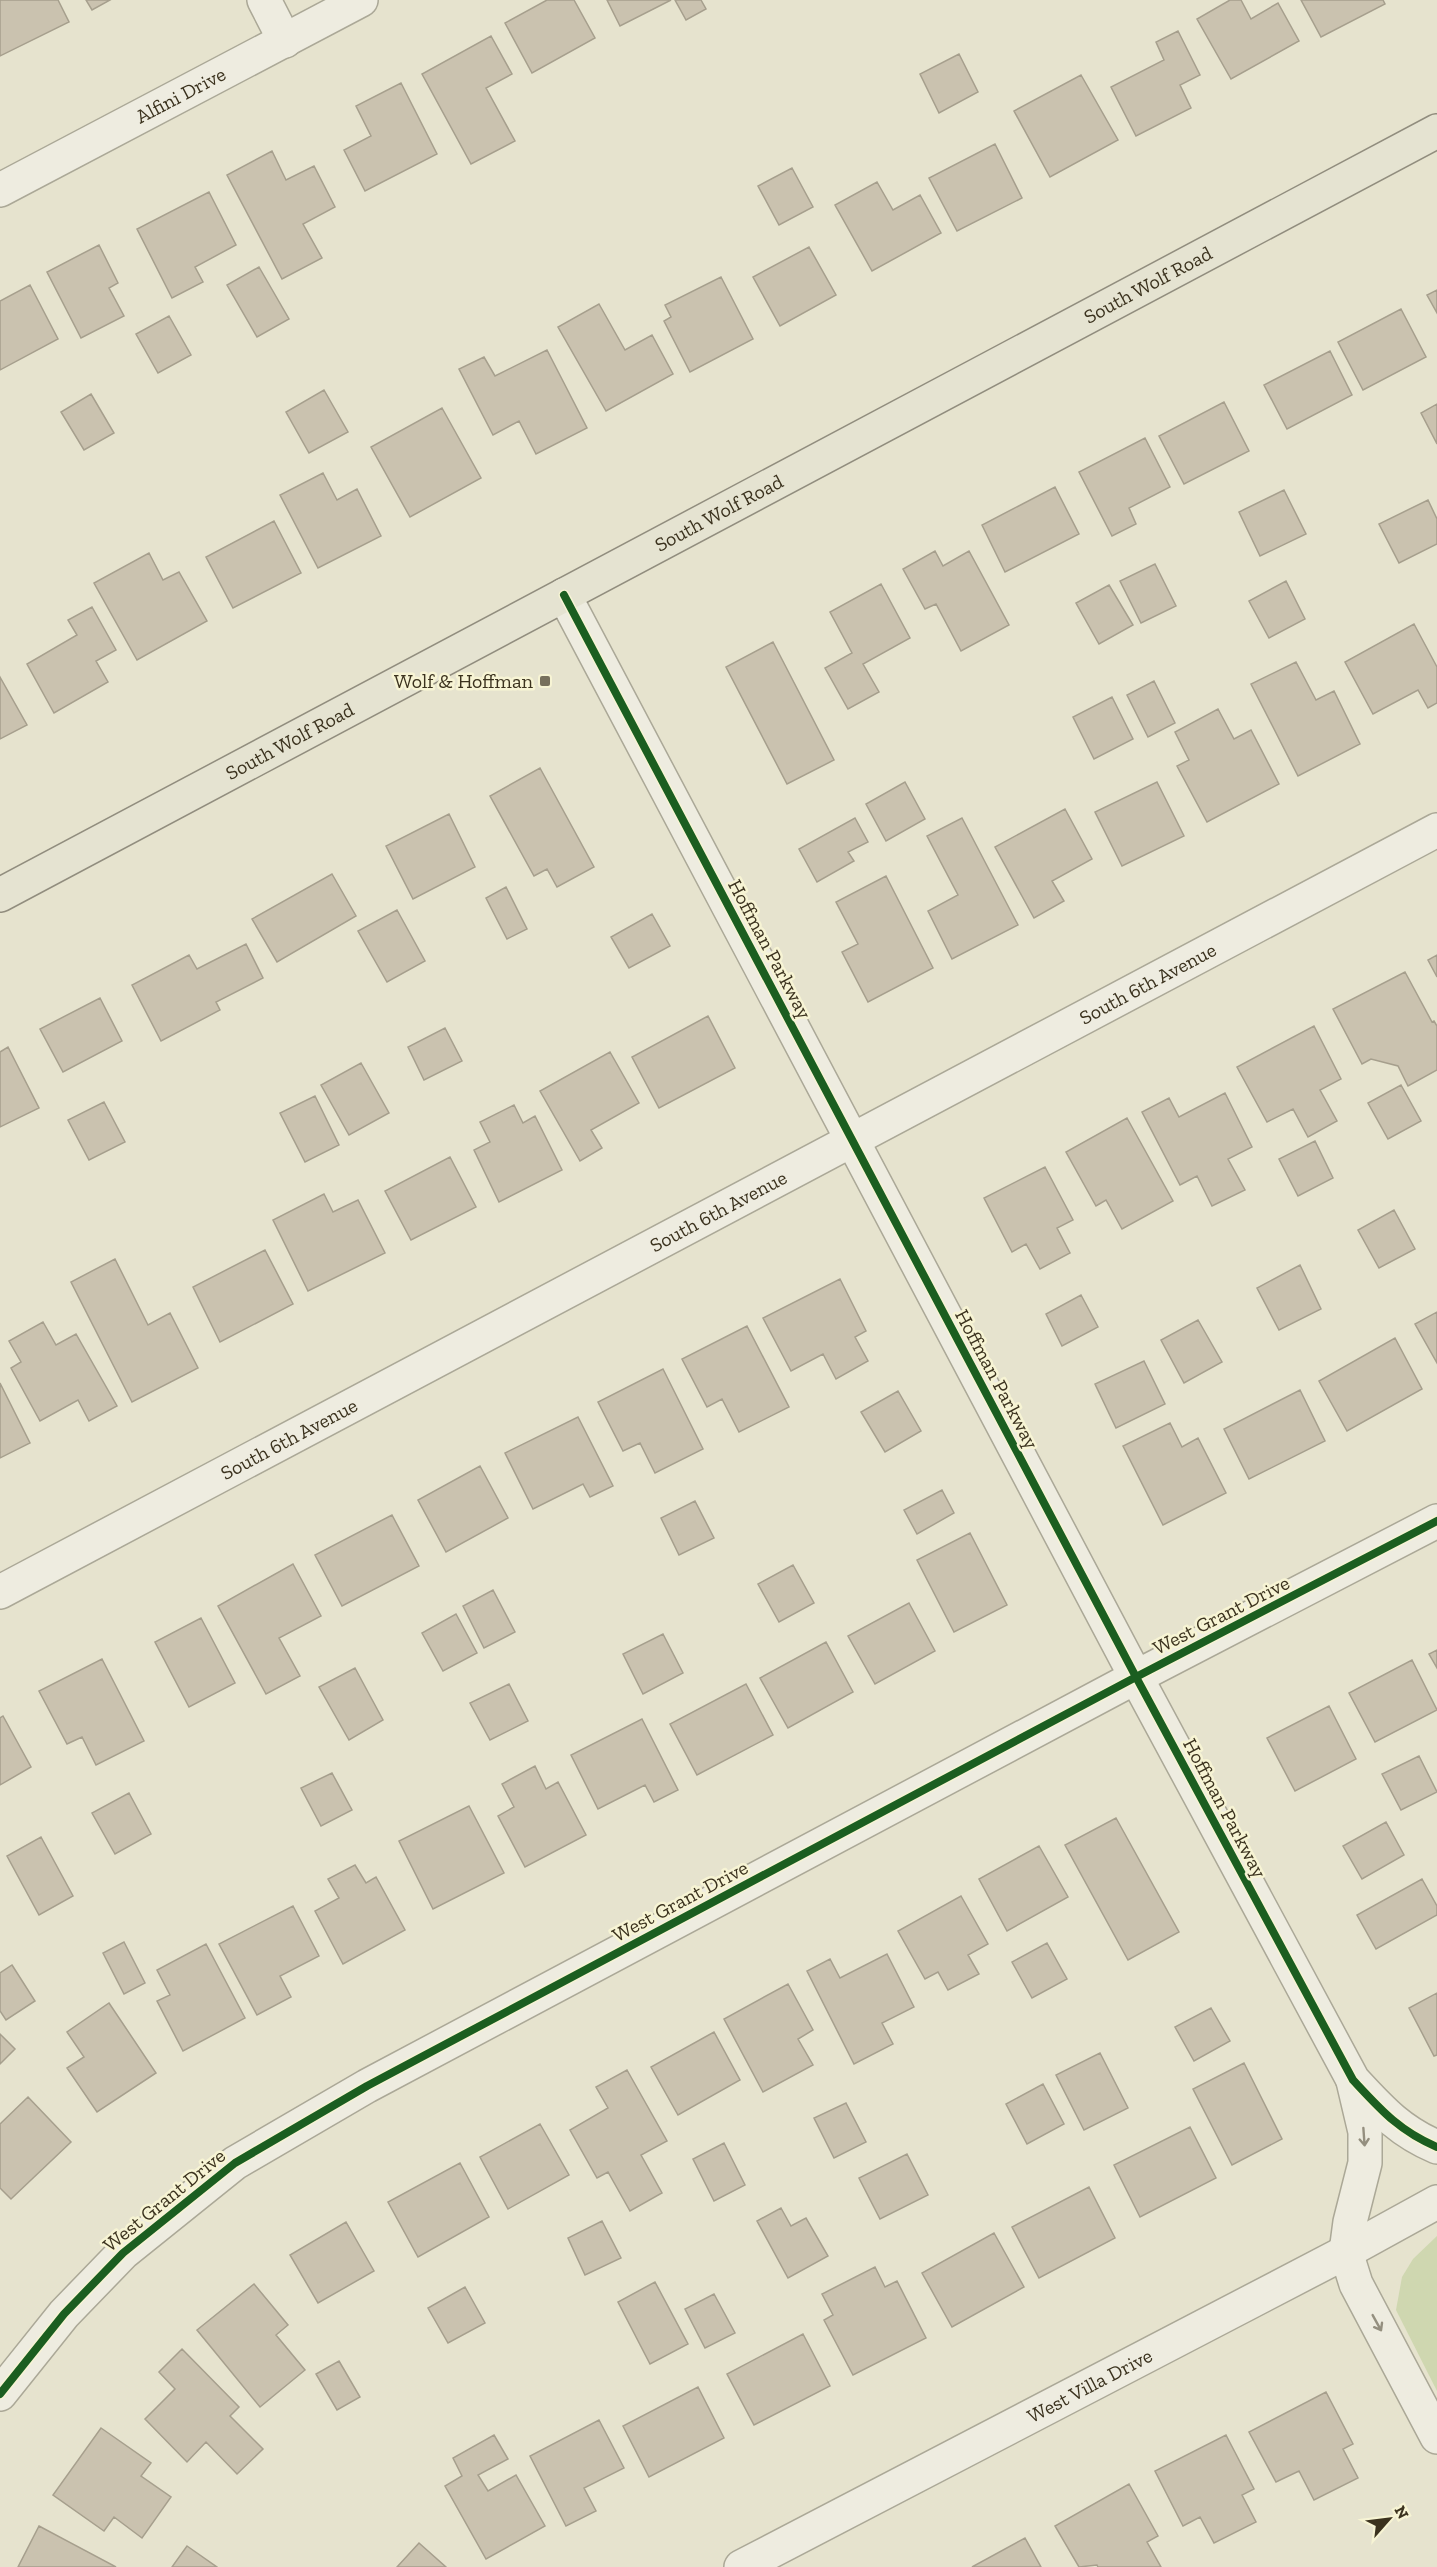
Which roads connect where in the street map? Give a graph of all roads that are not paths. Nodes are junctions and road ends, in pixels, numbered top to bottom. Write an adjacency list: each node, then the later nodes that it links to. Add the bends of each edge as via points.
1 (264, 0): 3 (street)
2 (361, 0): 3 (street, Alfini Drive)
3 (285, 41): 5 (street, Alfini Drive)
4 (1437, 130): 6 (main road, South Wolf Road)
5 (0, 190)
6 (564, 595): 8 (main road, South Wolf Road); 9 (street, Hoffman Parkway)
7 (1437, 830): 9 (street, South 6th Avenue)
8 (0, 895)
9 (852, 1139): 11 (street, South 6th Avenue); 12 (street, Hoffman Parkway)
10 (1437, 1521): 12 (street, West Grant Drive)
11 (0, 1592)
12 (1136, 1677): 13 (street, Hoffman Parkway); 17 (street, West Grant Drive, via 367,2086 235,2163 123,2253 64,2314)
13 (1353, 2080): 14 (street, Hoffman Parkway, via 1389,2120); 16 (street, Hoffman Parkway, one-way to 16, via 1365,2132 1365,2163)
14 (1437, 2147)
15 (1437, 2202): 16 (street, West Villa Drive)
16 (1346, 2252): 18 (street, Hoffman Parkway, one-way to 18, via 1356,2284); 19 (street, West Villa Drive)
17 (0, 2394)
18 (1437, 2437)
19 (741, 2567)

